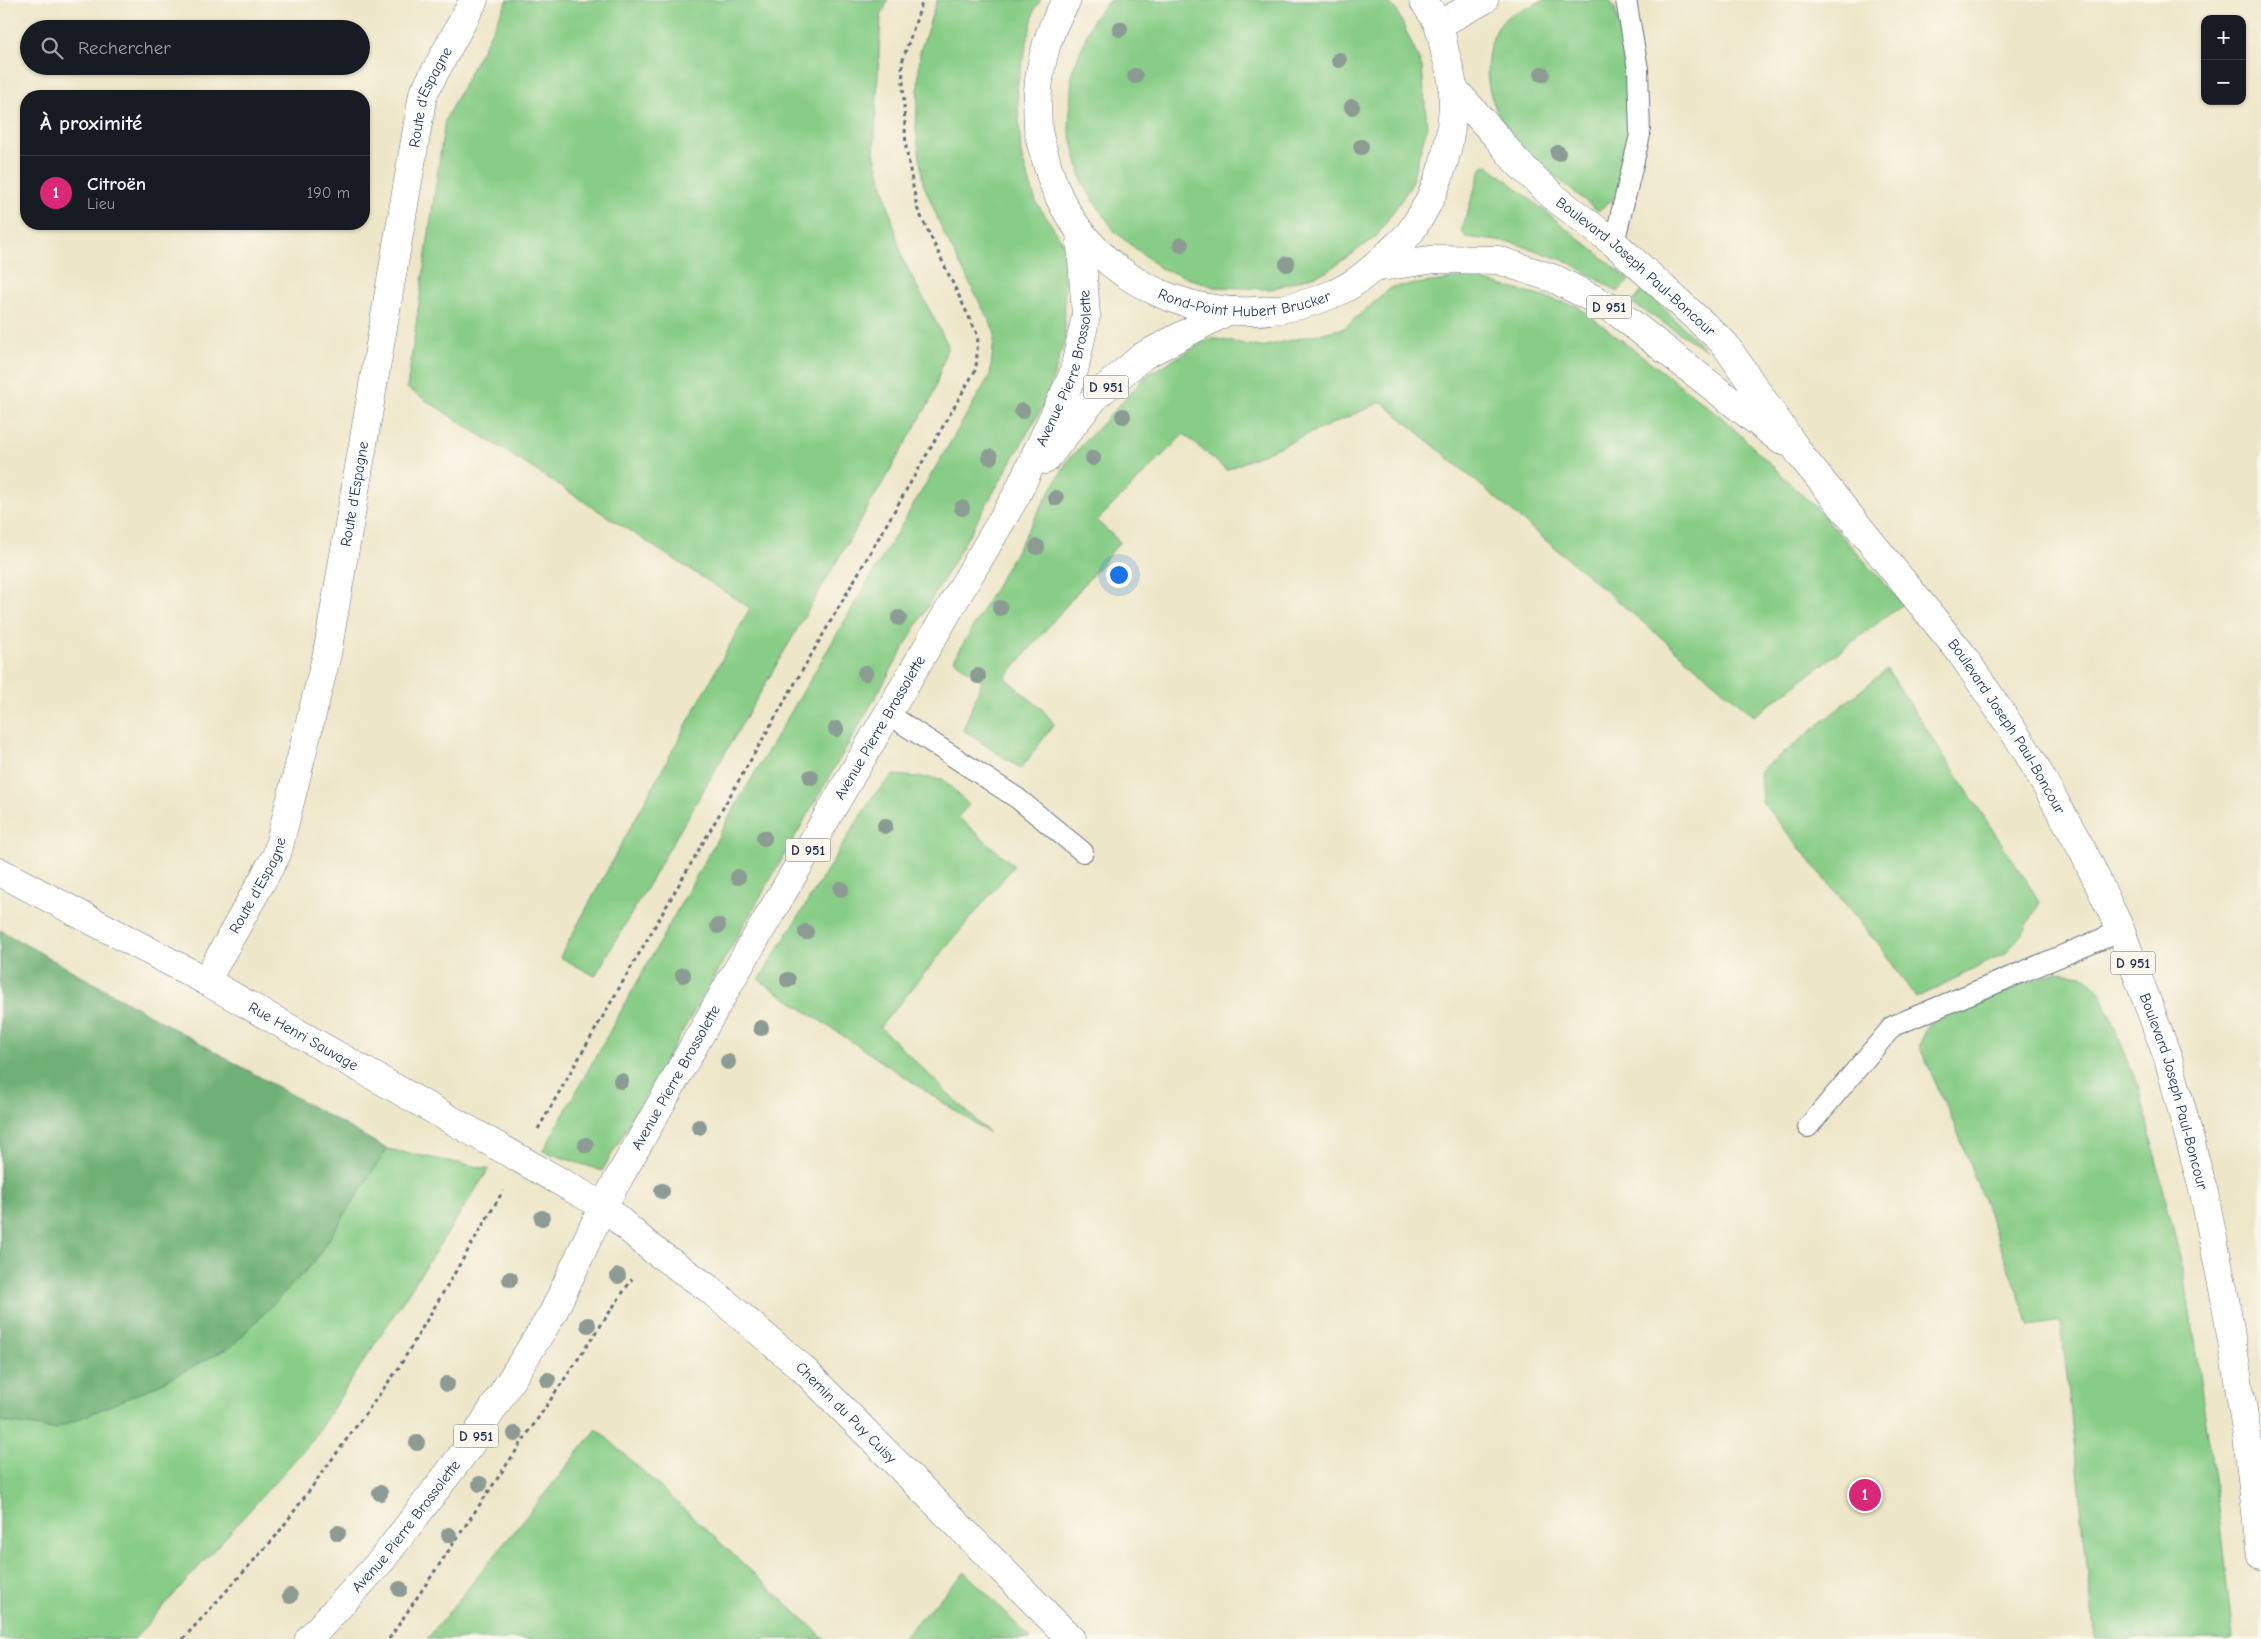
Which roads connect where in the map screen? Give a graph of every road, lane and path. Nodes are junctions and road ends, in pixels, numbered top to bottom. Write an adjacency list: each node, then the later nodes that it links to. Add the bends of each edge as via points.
1 (474, 0): 19 (main road, Route d'Espagne, via 423,94 327,654 277,854)
2 (923, 0): 21 (path, via 902,62 906,148 917,208 978,336 976,369)
3 (1067, 0): 9 (main road, Rond-Point Hubert Brucker, via 1056,16 1039,71 1038,128 1052,183)
4 (1423, 0): 7 (main road, Rond-Point Hubert Brucker)
5 (1484, 0): 7 (main road)
6 (1626, 0): 10 (lane, via 1638,69 1640,135)
7 (1438, 25): 8 (main road, Rond-Point Hubert Brucker)
8 (1453, 88): 10 (main road, Boulevard Joseph Paul-Boncour / D 951, via 1516,161 1555,198); 11 (main road, Rond-Point Hubert Brucker, via 1451,139 1436,188 1410,232)
9 (1080, 232): 12 (main road, Rond-Point Hubert Brucker, via 1110,263 1145,287 1184,304); 14 (main road, Avenue Pierre Brossolette / D 951, via 1086,316 1073,375)
10 (1614, 243): 13 (main road, Boulevard Joseph Paul-Boncour / D 951, via 1724,343)
11 (1374, 268): 12 (main road, Rond-Point Hubert Brucker, via 1334,294 1279,310); 13 (main road, Boulevard Joseph Paul-Boncour / D 951, via 1436,260 1498,260 1556,279 1613,309)
12 (1226, 312): 14 (main road, Avenue Pierre Brossolette / D 951, via 1143,356 1096,396)
13 (1802, 457): 18 (main road, Boulevard Joseph Paul-Boncour / D 951, via 1961,653 2026,750 2084,853)
14 (1016, 496): 15 (main road, Avenue Pierre Brossolette / D 951)
15 (888, 714): 16 (lane, via 1017,798); 22 (main road, Avenue Pierre Brossolette / D 951)
16 (1083, 852)
17 (0, 872): 19 (main road, Rue Henri Sauvage)
18 (2122, 931): 20 (lane, via 1893,1026); 24 (main road, Boulevard Joseph Paul-Boncour / D 951, via 2168,1058 2204,1193 2247,1436)
19 (206, 981): 21 (main road, Rue Henri Sauvage)
20 (1808, 1127)
21 (521, 1159): 22 (main road, Rue Henri Sauvage); 25 (path, via 398,1369 276,1536)
22 (603, 1206): 23 (main road, Chemin du Puy Cuisy); 26 (main road, Avenue Pierre Brossolette / D 951, via 553,1313 470,1445 380,1561)
23 (652, 1249): 27 (path); 28 (main road, Chemin du Puy Cuisy, via 708,1288 802,1368)
24 (2261, 1556)
25 (183, 1639)
26 (309, 1639)
27 (388, 1639)
28 (1071, 1639)

